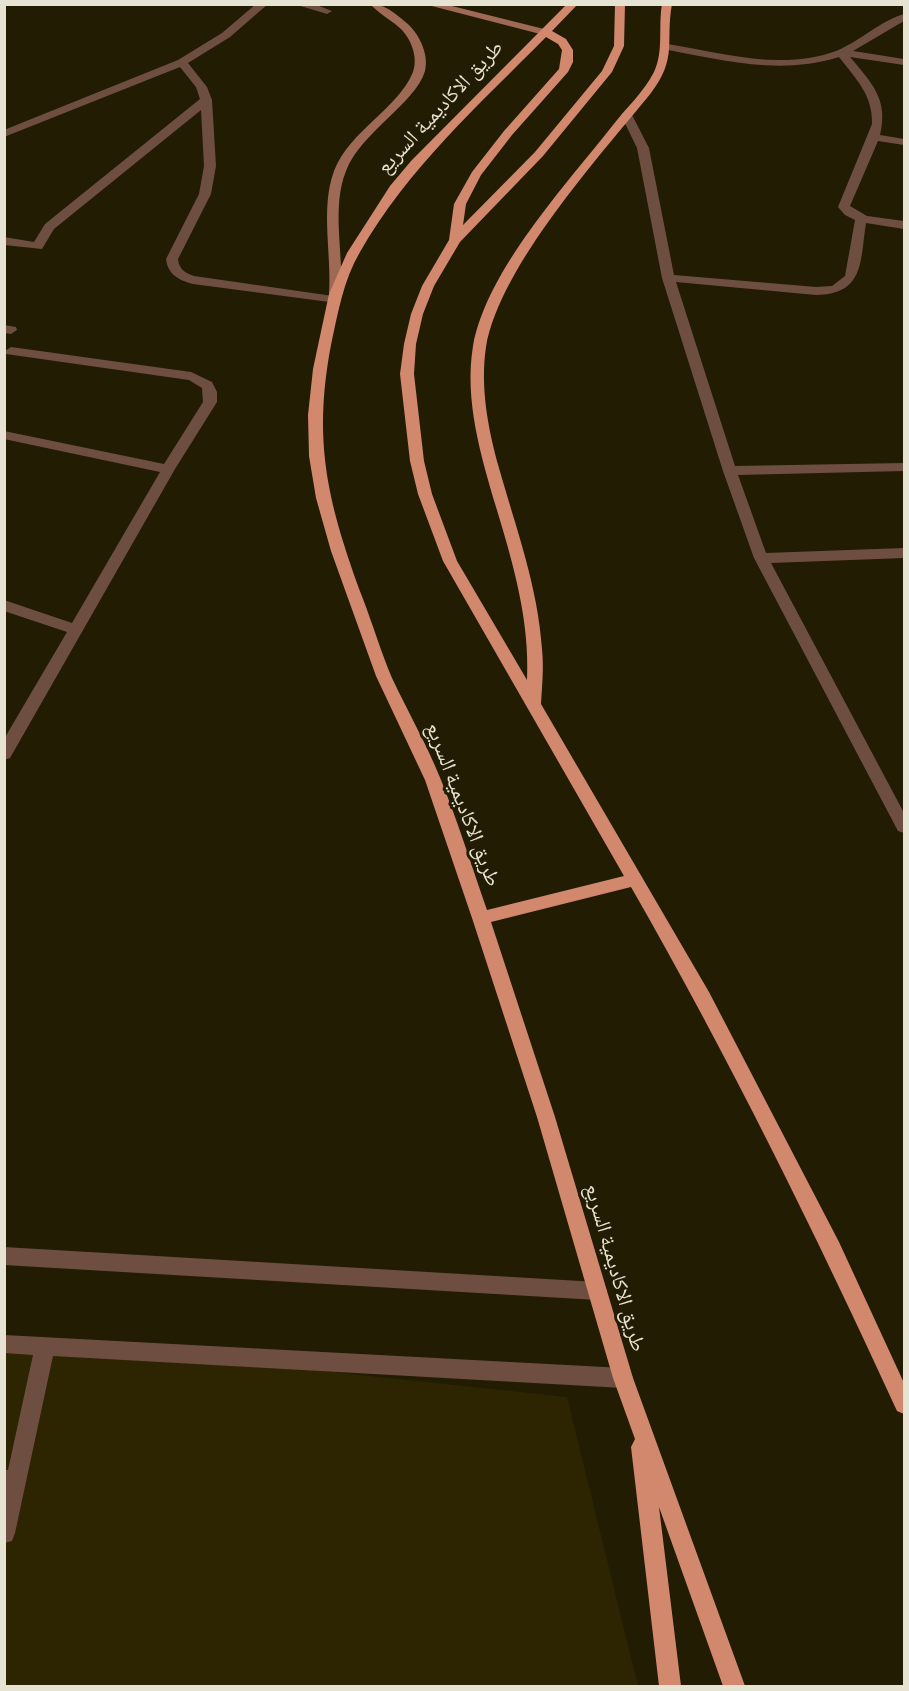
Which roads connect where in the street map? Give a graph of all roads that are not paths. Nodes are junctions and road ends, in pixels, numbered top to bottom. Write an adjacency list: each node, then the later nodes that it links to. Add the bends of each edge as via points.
1 (263, 4): 13 (street, via 226,35)
2 (299, 4): 8 (street)
3 (375, 4): 25 (main road, via 410,32 420,63 413,84 351,150 340,171 334,212)
4 (429, 4): 10 (main road)
5 (573, 4): 10 (highway, طريق الاكاديمية السريع)
6 (620, 4): 22 (highway, via 619,46 607,72 539,154)
7 (667, 4): 11 (highway)
8 (327, 11)
9 (904, 17): 12 (street)
10 (544, 32): 22 (highway, via 566,46 569,60 476,174 459,204); 25 (highway, طريق الاكاديمية السريع, via 394,189 353,253)
11 (668, 47): 12 (street, via 782,64 803,63); 16 (highway, via 655,80)
12 (841, 52): 14 (street); 18 (street, via 874,97 879,118)
13 (182, 62): 15 (street); 17 (street)
14 (904, 62)
15 (206, 100): 23 (street, via 49,227 38,246); 25 (street, via 208,180 205,194 172,259 174,269 193,280)
16 (627, 114): 24 (street, via 644,148); 35 (highway, via 527,249 495,304 481,344 478,408 529,612 535,651)
17 (4, 134)
18 (874, 137): 19 (street); 20 (street, via 845,204 848,212)
19 (904, 142)
20 (861, 218): 21 (street); 24 (street, via 851,276 840,288 816,291)
21 (904, 225)
22 (455, 240): 35 (highway, via 428,286 410,344 407,374 417,461 424,494 450,561)
23 (4, 241)
24 (668, 278): 30 (street)
25 (334, 297): 39 (highway, طريق الاكاديمية السريع, via 315,415 323,498 384,676 433,780)
26 (11, 351): 29 (street, via 204,381 212,395 210,402)
27 (4, 435): 29 (street)
28 (904, 467): 30 (street)
29 (168, 469): 34 (street)
30 (730, 471): 32 (street)
31 (904, 554): 32 (street)
32 (761, 558): 37 (street)
33 (4, 605): 34 (street)
34 (75, 629): 36 (street)
35 (533, 706): 38 (highway)
36 (4, 754)
37 (904, 827)
38 (634, 880): 39 (highway); 45 (highway, via 766,1115)
39 (482, 918): 41 (highway, طريق الاكاديمية السريع)
40 (4, 1256): 41 (street)
41 (597, 1291): 44 (highway, طريق الاكاديمية السريع)
42 (4, 1344): 43 (street)
43 (45, 1346): 44 (street); 47 (street)
44 (623, 1378): 46 (highway, طريق الاكاديمية السريع)
45 (904, 1404)
46 (637, 1416): 49 (highway); 50 (highway, طريق الاكاديمية السريع)
47 (10, 1480): 48 (street)
48 (4, 1533)
49 (670, 1686)
50 (734, 1686)

